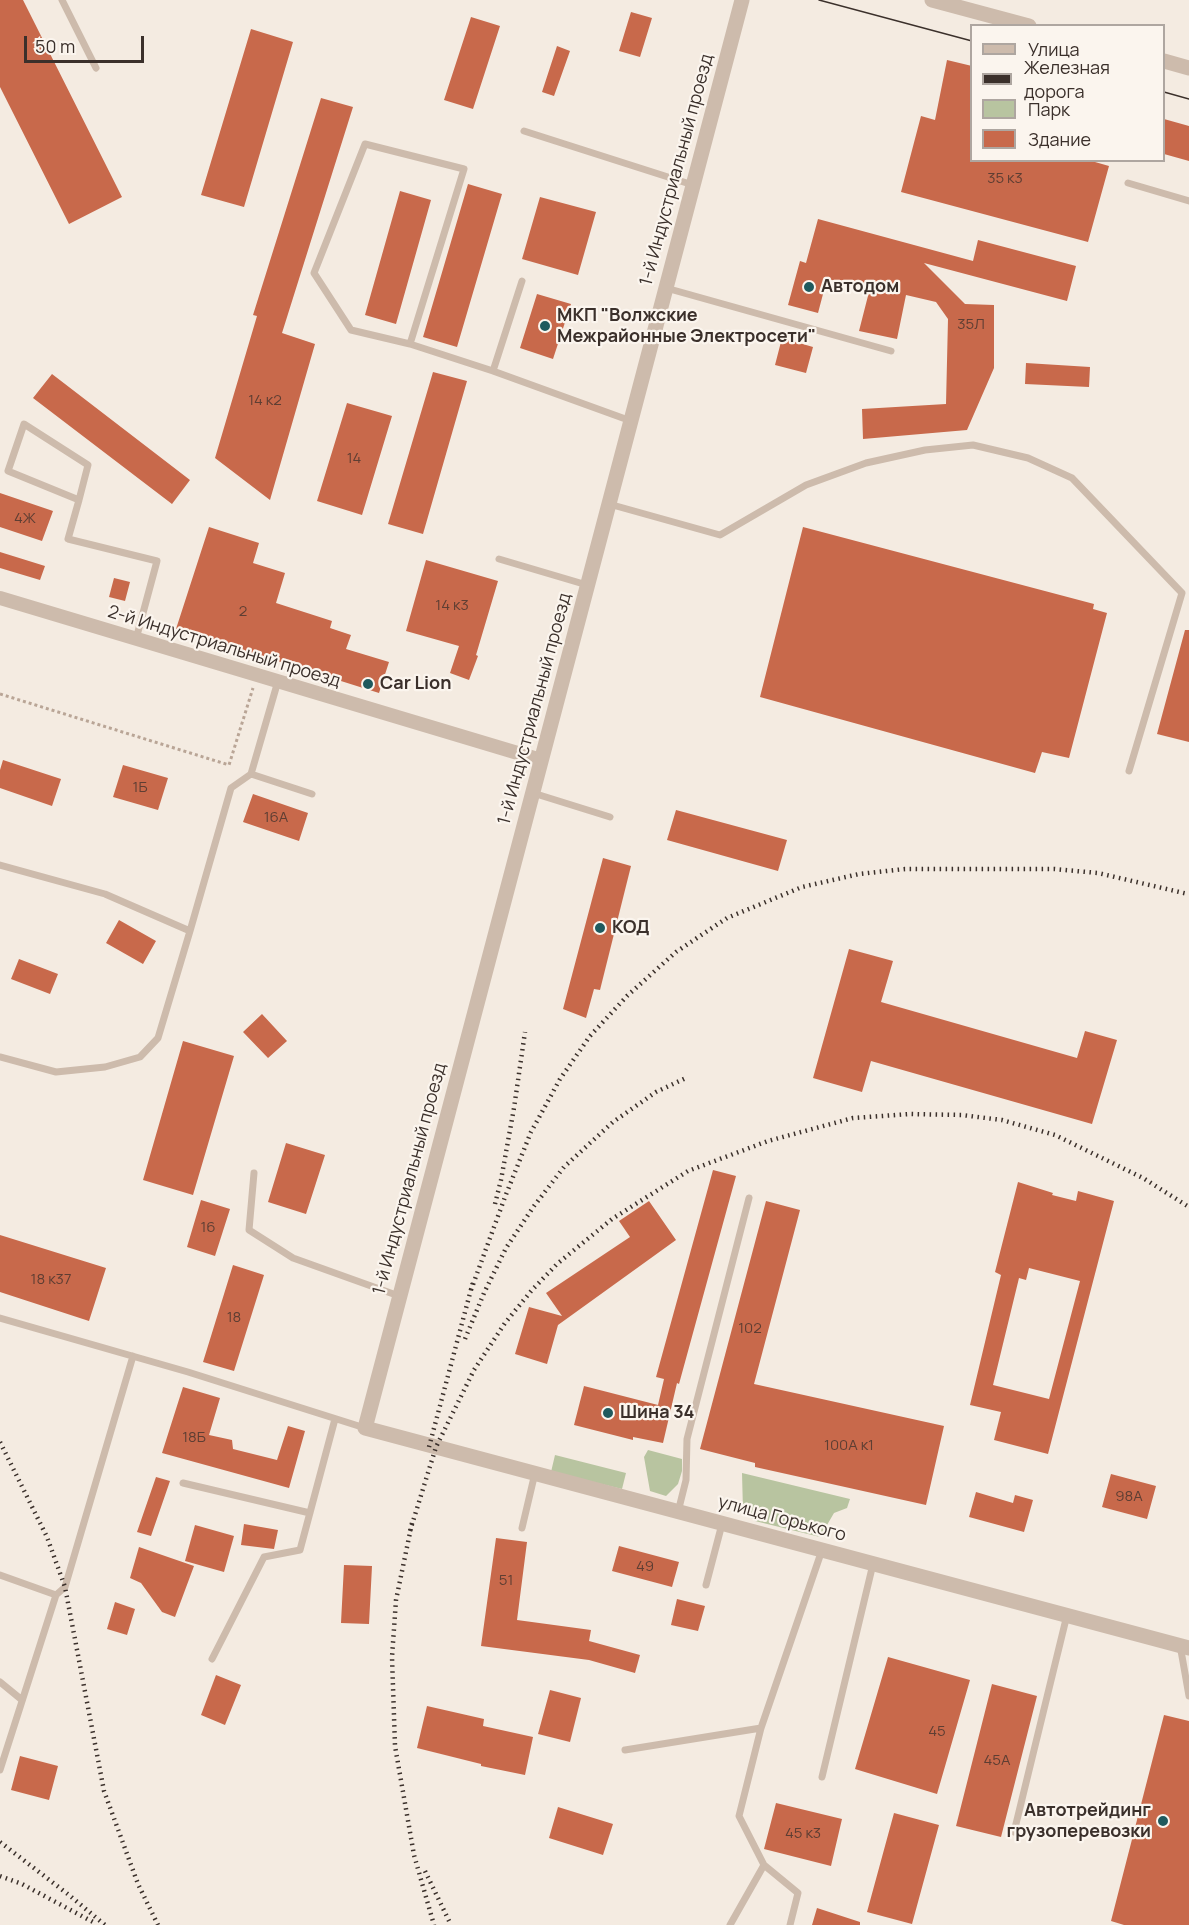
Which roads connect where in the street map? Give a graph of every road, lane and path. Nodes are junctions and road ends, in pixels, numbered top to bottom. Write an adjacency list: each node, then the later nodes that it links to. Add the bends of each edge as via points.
1 (62, 0): 6 (lane)
2 (742, 0): 10 (street, 1-й Индустриальный проезд)
3 (932, 0): 4 (street)
4 (1022, 24)
5 (1165, 61): 7 (street)
6 (96, 68)
7 (1189, 68)
8 (524, 131): 10 (lane)
9 (1128, 183): 11 (lane)
10 (693, 185): 13 (street, 1-й Индустриальный проезд)
11 (1189, 201)
12 (522, 281): 16 (lane)
13 (666, 288): 15 (lane); 17 (street, 1-й Индустриальный проезд)
14 (410, 344): 14 (lane, via 351,330 314,273 365,144 464,169); 16 (lane)
15 (891, 351)
16 (493, 371): 17 (lane)
17 (631, 421): 19 (street, 1-й Индустриальный проезд)
18 (79, 500): 18 (lane, via 8,471 24,424 88,465); 23 (lane, via 68,539 157,561)
19 (609, 504): 21 (street, 1-й Индустриальный проезд); 28 (lane, via 720,535 806,485 866,464 925,450 973,445 1028,458 1072,478 1182,593)
20 (499, 559): 21 (lane)
21 (587, 585): 27 (street, 1-й Индустриальный проезд)
22 (0, 598): 23 (street, 2-й Индустриальный проезд)
23 (136, 639): 24 (street, 2-й Индустриальный проезд)
24 (256, 675): 25 (street, 2-й Индустриальный проезд); 26 (path, via 230,765)
25 (278, 681): 27 (street, 2-й Индустриальный проезд); 29 (lane)
26 (0, 694)
27 (541, 760): 30 (street, 1-й Индустриальный проезд)
28 (1129, 771)
29 (251, 774): 31 (lane); 34 (lane, via 231,788)
30 (533, 793): 32 (lane); 38 (street, 1-й Индустриальный проезд)
31 (312, 794)
32 (610, 817)
33 (0, 865): 34 (lane, via 105,894)
34 (190, 931): 35 (lane, via 158,1038 140,1057 105,1067 56,1072)
35 (0, 1057)
36 (254, 1173): 38 (lane, via 249,1230 293,1258)
37 (749, 1198): 45 (lane, via 687,1438 686,1480)
38 (399, 1296): 42 (street, 1-й Индустриальный проезд)
39 (0, 1318): 40 (lane)
40 (133, 1356): 41 (lane); 53 (lane, via 65,1587)
41 (335, 1419): 42 (lane); 46 (lane)
42 (365, 1428): 43 (street, улица Горького)
43 (535, 1473): 45 (street, улица Горького); 48 (lane)
44 (183, 1483): 46 (lane)
45 (678, 1512): 47 (street, улица Горького)
46 (310, 1513): 56 (lane, via 300,1550 264,1557)
47 (722, 1523): 49 (street, улица Горького); 52 (lane)
48 (522, 1528)
49 (822, 1550): 50 (street, улица Горького); 60 (lane)
50 (873, 1564): 54 (street, улица Горького); 63 (lane)
51 (0, 1575): 53 (lane)
52 (706, 1585)
53 (56, 1595): 59 (lane)
54 (1067, 1616): 55 (street, улица Горького); 64 (lane)
55 (1184, 1647): 58 (lane)
56 (212, 1659)
57 (0, 1682): 59 (lane)
58 (1189, 1696)
59 (22, 1700): 62 (lane)
60 (760, 1728): 61 (lane); 65 (lane, via 739,1816)
61 (625, 1750)
62 (0, 1770)
63 (822, 1777)
64 (1014, 1832)
65 (764, 1864): 66 (lane); 67 (lane, via 798,1893)
66 (730, 1925)
67 (790, 1925)

